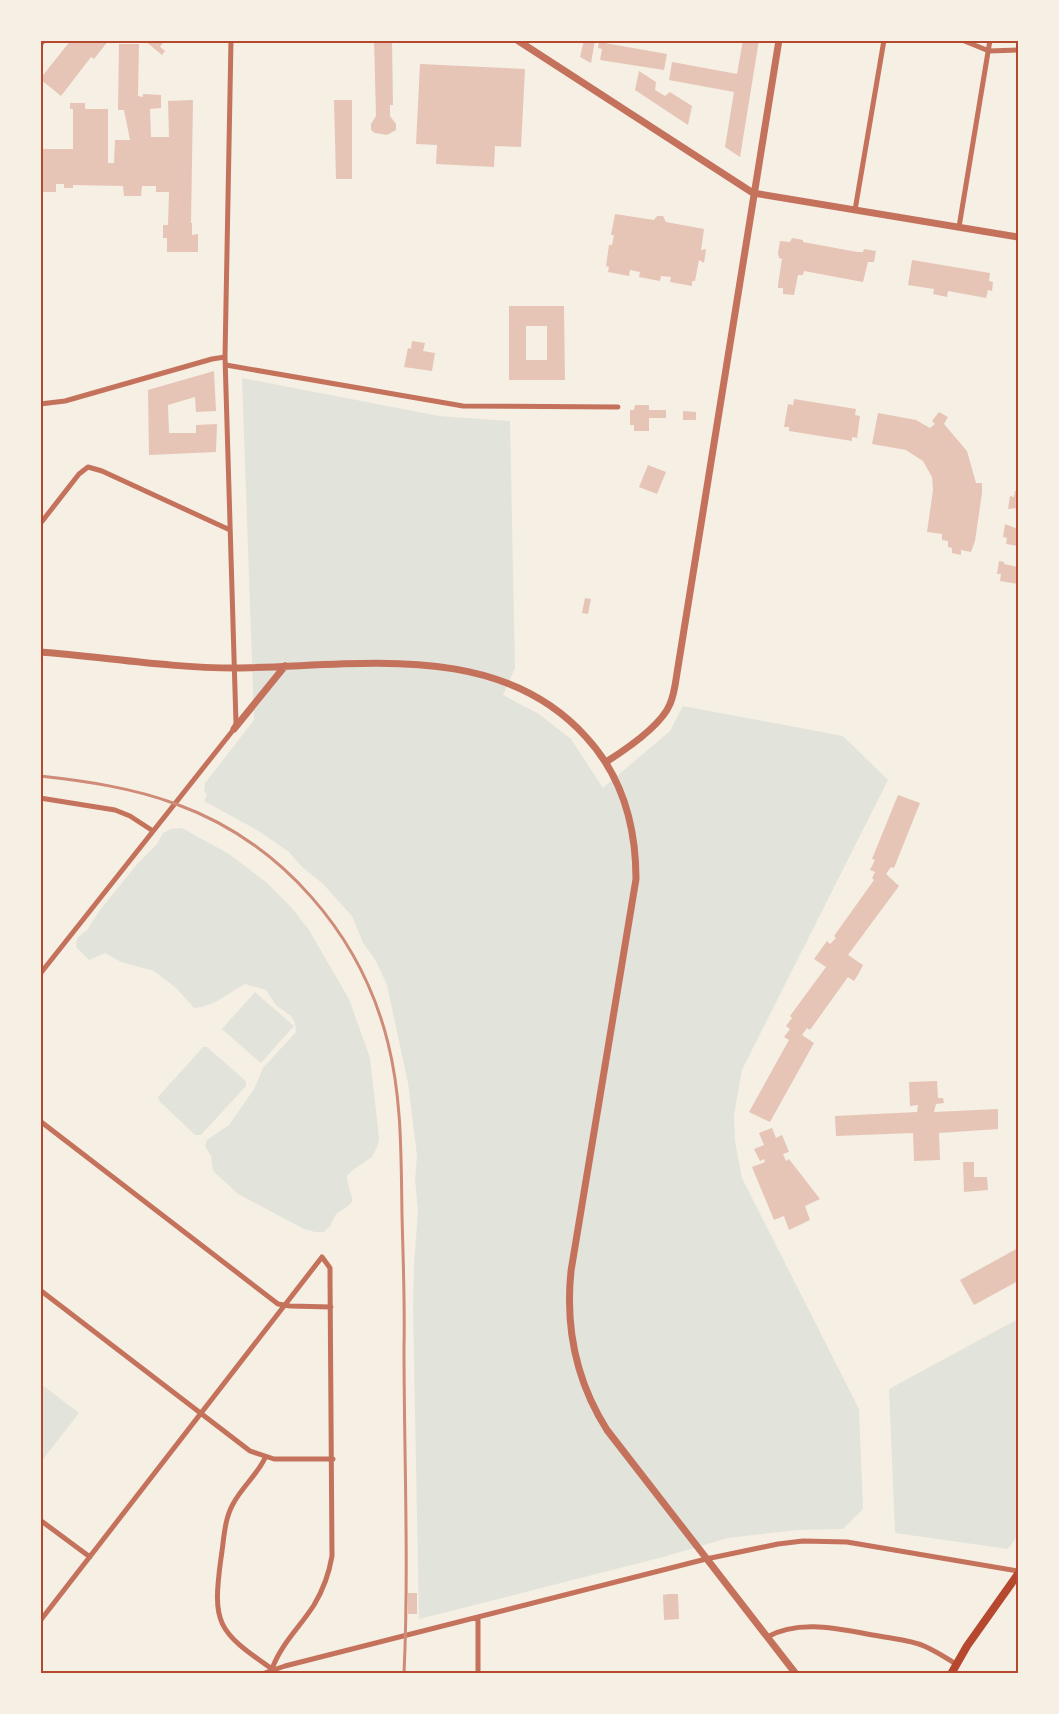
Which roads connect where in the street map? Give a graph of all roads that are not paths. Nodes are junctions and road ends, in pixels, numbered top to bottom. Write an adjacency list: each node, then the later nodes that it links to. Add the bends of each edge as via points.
1 (44, 40): 8 (street)
2 (231, 40): 15 (street)
3 (517, 40): 11 (street)
4 (779, 40): 11 (street)
5 (884, 40): 12 (street)
6 (962, 40): 10 (street)
7 (990, 40): 10 (street)
8 (40, 45)
9 (1018, 50): 10 (street)
10 (989, 51): 13 (street)
11 (753, 193): 12 (street); 25 (street, via 670,705 626,750)
12 (855, 210): 13 (street)
13 (959, 227): 14 (street)
14 (1018, 237)
15 (225, 357): 16 (street); 17 (street, via 73,399)
16 (226, 365): 18 (street, via 463,406); 20 (street)
17 (40, 404)
18 (618, 408)
19 (40, 524): 20 (street, via 88,467)
20 (230, 530): 23 (street)
21 (40, 652): 23 (street)
22 (285, 666): 23 (street); 24 (street); 25 (street, via 417,665 495,677 554,708 578,728)
23 (234, 668): 24 (street)
24 (234, 729): 27 (street)
25 (606, 762): 38 (street, via 628,815 636,879 571,1271 570,1331 579,1373 598,1416)
26 (40, 798): 27 (street, via 115,810)
27 (153, 831): 28 (street)
28 (40, 974)
29 (40, 1121): 31 (street)
30 (40, 1290): 33 (street)
31 (284, 1306): 32 (street); 32 (street, via 322,1257 330,1268); 33 (street)
32 (330, 1307): 35 (street)
33 (201, 1413): 34 (street); 37 (street)
34 (265, 1458): 35 (street); 44 (street, via 229,1513 217,1605 229,1634)
35 (333, 1459): 44 (street, via 333,1547 328,1576)
36 (40, 1520): 37 (street)
37 (90, 1557): 41 (street)
38 (706, 1559): 39 (street, via 778,1544 829,1541); 40 (street); 42 (street)
39 (1018, 1572): 43 (main road)
40 (478, 1617): 44 (street); 46 (street)
41 (40, 1621)
42 (767, 1637): 43 (street, via 794,1628 839,1629 923,1645); 47 (street)
43 (956, 1664): 48 (main road)
44 (272, 1669): 45 (street)
45 (262, 1674)
46 (478, 1674)
47 (796, 1674)
48 (951, 1674)

